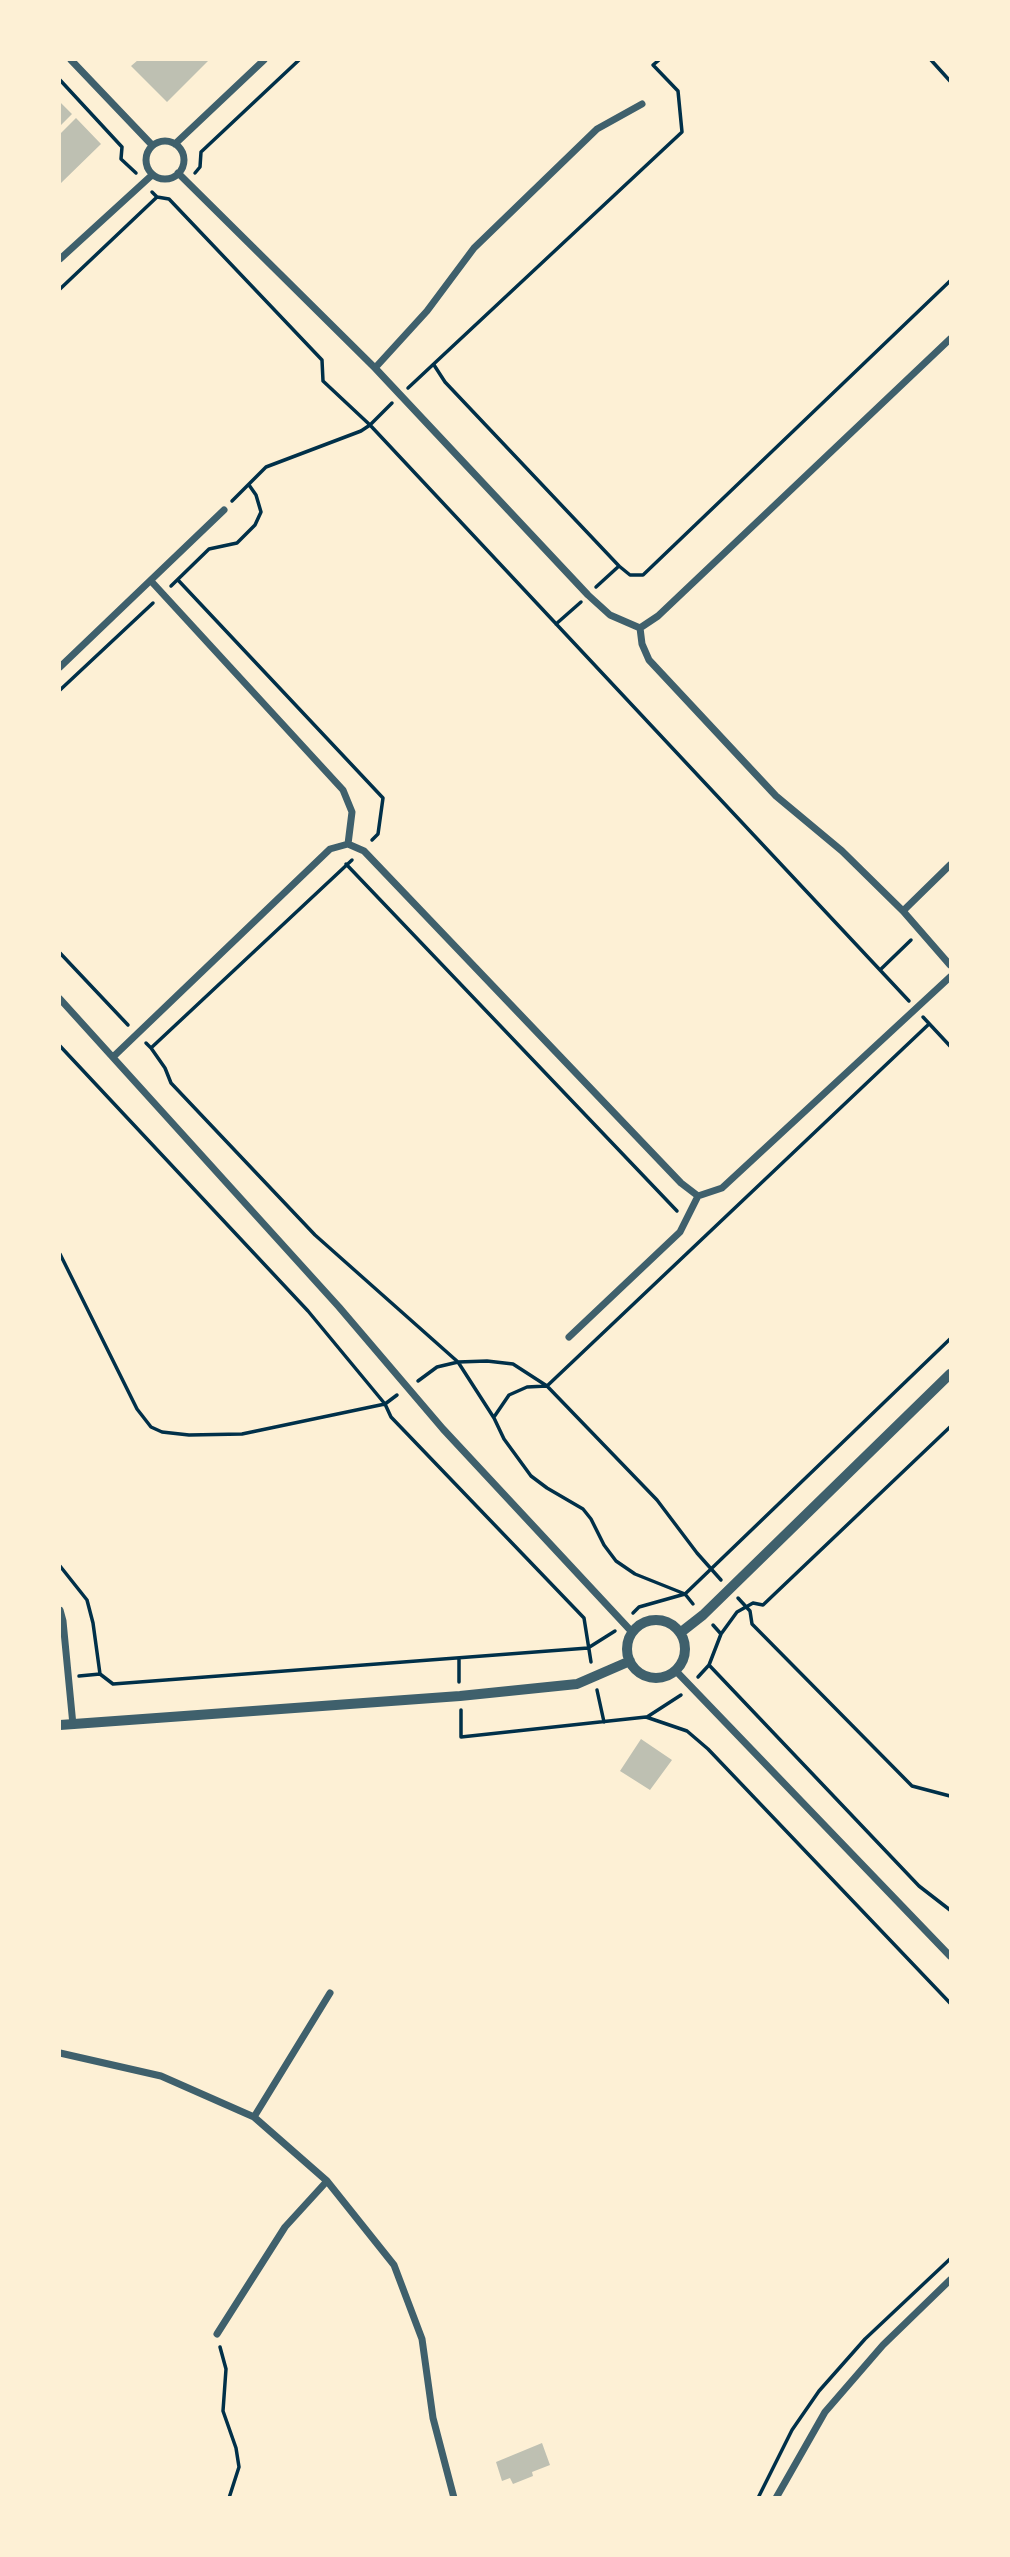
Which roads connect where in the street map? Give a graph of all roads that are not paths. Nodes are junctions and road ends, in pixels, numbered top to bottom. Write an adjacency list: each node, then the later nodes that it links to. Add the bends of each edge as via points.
1 (71, 60): 5 (street)
2 (264, 60): 4 (street)
3 (642, 104): 10 (street, via 597,129 474,248 427,312)
4 (176, 144): 5 (street, via 163,141); 6 (street, via 184,161)
5 (152, 145): 7 (street, via 145,160)
6 (178, 173): 7 (street, via 163,179); 10 (street)
7 (152, 175): 8 (street)
8 (60, 259)
9 (950, 339): 13 (street, via 668,607)
10 (375, 368): 13 (street, via 588,595 610,615)
11 (224, 510): 12 (street)
12 (151, 581): 14 (street); 15 (street, via 343,790 352,812)
13 (640, 628): 17 (street, via 642,644 658,670 776,796 842,850)
14 (60, 667)
15 (348, 844): 21 (street, via 331,849); 22 (street, via 364,851)
16 (950, 865): 17 (street)
17 (904, 911): 18 (street)
18 (950, 965)
19 (950, 976): 22 (street, via 722,1188)
20 (60, 999): 21 (street)
21 (113, 1057): 26 (street, via 443,1429)
22 (698, 1196): 23 (street, via 680,1231)
23 (569, 1337)
24 (950, 1374): 27 (street)
25 (60, 1610): 30 (street)
26 (632, 1632): 27 (street, via 656,1620); 28 (street, via 627,1652)
27 (680, 1633): 29 (street, via 684,1652)
28 (630, 1661): 29 (street, via 651,1677); 30 (street, via 577,1684)
29 (675, 1670): 32 (street)
30 (73, 1725): 31 (street)
31 (60, 1726)
32 (950, 1956)
33 (330, 1993): 35 (street)
34 (60, 2053): 35 (street, via 161,2076)
35 (254, 2117): 36 (street)
36 (327, 2181): 38 (street, via 285,2227); 39 (street, via 394,2265 422,2339 433,2418)
37 (950, 2280): 40 (street, via 883,2345 825,2412)
38 (217, 2334)
39 (454, 2497)
40 (776, 2497)

